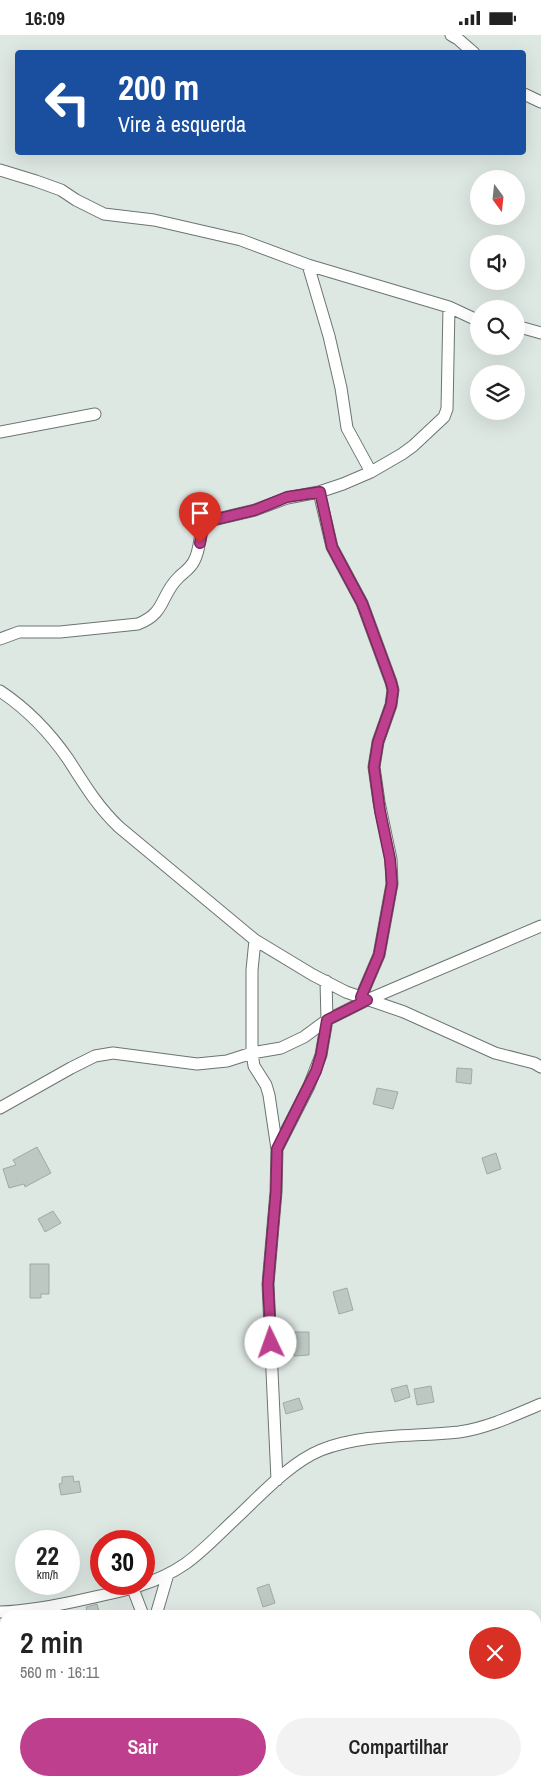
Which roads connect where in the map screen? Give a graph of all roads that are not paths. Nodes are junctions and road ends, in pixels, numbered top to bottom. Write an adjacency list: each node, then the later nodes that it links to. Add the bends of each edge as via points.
1 (451, 35): 2 (street)
2 (471, 50)
3 (526, 95): 4 (street)
4 (541, 102)
5 (0, 170): 6 (street, via 61,191 104,214 154,220 240,240)
6 (308, 265): 7 (street); 13 (street, via 329,336 347,428)
7 (449, 307): 8 (street); 13 (street, via 447,409 444,417 402,454)
8 (470, 317)
9 (525, 328): 10 (street)
10 (541, 333)
11 (95, 414): 12 (street)
12 (0, 432)
13 (371, 472): 14 (street)
14 (320, 492): 15 (street, via 287,497 255,510 209,521 193,563 178,578 155,615 149,619 138,624 19,633); 20 (street, via 332,547 362,603 393,690 374,767 392,884 379,955)
15 (0, 639)
16 (0, 691): 18 (street, via 48,733 103,812)
17 (541, 926): 20 (street)
18 (255, 940): 19 (street); 22 (street)
19 (326, 981): 20 (street); 21 (street)
20 (364, 999): 21 (street); 23 (street, via 404,1012 495,1053)
21 (327, 1020): 22 (street, via 304,1037 281,1048); 25 (street, via 316,1071)
22 (252, 1053): 24 (street, via 227,1061 197,1064 113,1053 71,1068); 25 (street, via 254,1066 269,1095)
23 (541, 1067)
24 (0, 1108)
25 (277, 1149): 27 (street, via 268,1284)
26 (541, 1404): 27 (street, via 510,1417 460,1431 369,1438 343,1444 304,1459)
27 (277, 1481): 28 (street, via 205,1547)
28 (168, 1574): 29 (street); 34 (street)
29 (155, 1580)
30 (104, 1595): 32 (street)
31 (135, 1595): 33 (street)
32 (19, 1610)
33 (141, 1610)
34 (157, 1610)

